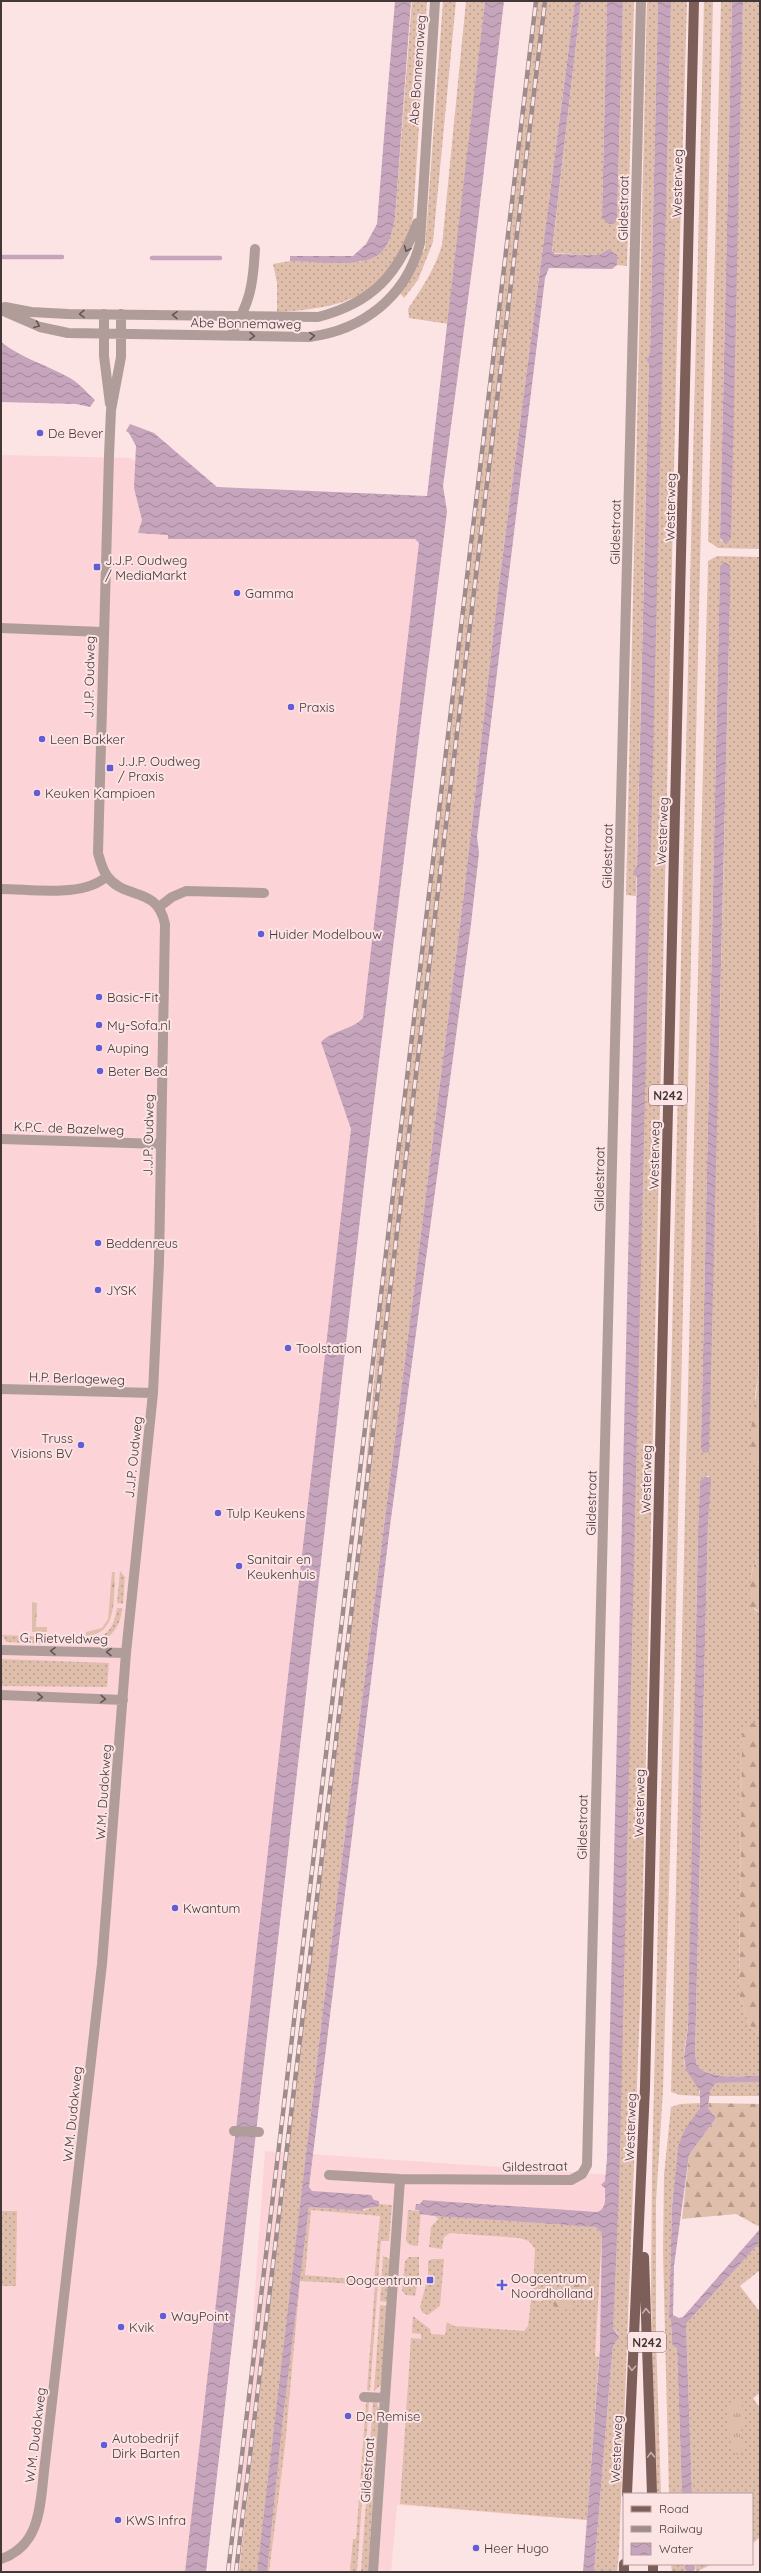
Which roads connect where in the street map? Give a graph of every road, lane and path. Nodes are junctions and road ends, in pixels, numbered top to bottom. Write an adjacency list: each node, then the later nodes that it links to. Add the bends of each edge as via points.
1 (435, 1): 4 (street, Abe Bonnemaweg)
2 (641, 1): 32 (street, Gildestraat, via 587,2164 582,2174 571,2180)
3 (694, 1): 33 (main road, Westerweg / N242)
4 (421, 212): 10 (street, Abe Bonnemaweg, one-way to 10, via 403,258 390,276 373,292 353,305 318,316); 13 (street, Abe Bonnemaweg, one-way to 4, via 309,337 347,328 364,319 386,303 406,278 420,243)
5 (255, 249): 10 (street, via 253,284)
6 (1, 306): 8 (street, Abe Bonnemaweg, one-way to 6, via 44,313)
7 (1, 310): 11 (street, Abe Bonnemaweg, one-way to 11, via 51,330)
8 (104, 314): 9 (street, Abe Bonnemaweg); 11 (street, J.J.P. Oudweg)
9 (121, 314): 10 (street, Abe Bonnemaweg, one-way to 9); 12 (street, J.J.P. Oudweg)
10 (242, 316): 13 (street)
11 (104, 335): 12 (street, Abe Bonnemaweg); 14 (street, J.J.P. Oudweg)
12 (121, 335): 13 (street, Abe Bonnemaweg); 14 (street, J.J.P. Oudweg, via 120,365)
13 (230, 335)
14 (111, 410): 16 (street, J.J.P. Oudweg)
15 (1, 628): 16 (street)
16 (102, 632): 17 (street, J.J.P. Oudweg, via 98,852)
17 (107, 876): 18 (street, via 100,883 86,889); 20 (street, via 117,885 149,897)
18 (1, 888)
19 (264, 893): 20 (street, via 186,891)
20 (159, 907): 22 (street, J.J.P. Oudweg, via 166,924)
21 (1, 1139): 22 (street, K.P.C. de Bazelweg)
22 (161, 1144): 24 (street, J.J.P. Oudweg)
23 (1, 1389): 24 (street, H.P. Berlageweg)
24 (152, 1393): 26 (street, J.J.P. Oudweg)
25 (1, 1650): 26 (street, G. Rietveldweg, one-way to 25)
26 (126, 1653): 28 (street, W.M. Dudokweg)
27 (1, 1695): 28 (street, one-way to 28)
28 (123, 1700): 38 (street, W.M. Dudokweg, via 102,1964 44,2470 34,2531 24,2546)
29 (234, 2131): 30 (street)
30 (259, 2132)
31 (329, 2175): 32 (street, Gildestraat)
32 (400, 2179): 35 (street, Gildestraat)
33 (642, 2189): 36 (main road, Westerweg / N242, one-way to 36); 37 (main road, Westerweg / N242, one-way to 33)
34 (364, 2397): 35 (street)
35 (385, 2398): 39 (street, Gildestraat)
36 (627, 2493)
37 (652, 2493)
38 (1, 2559)
39 (373, 2572)

